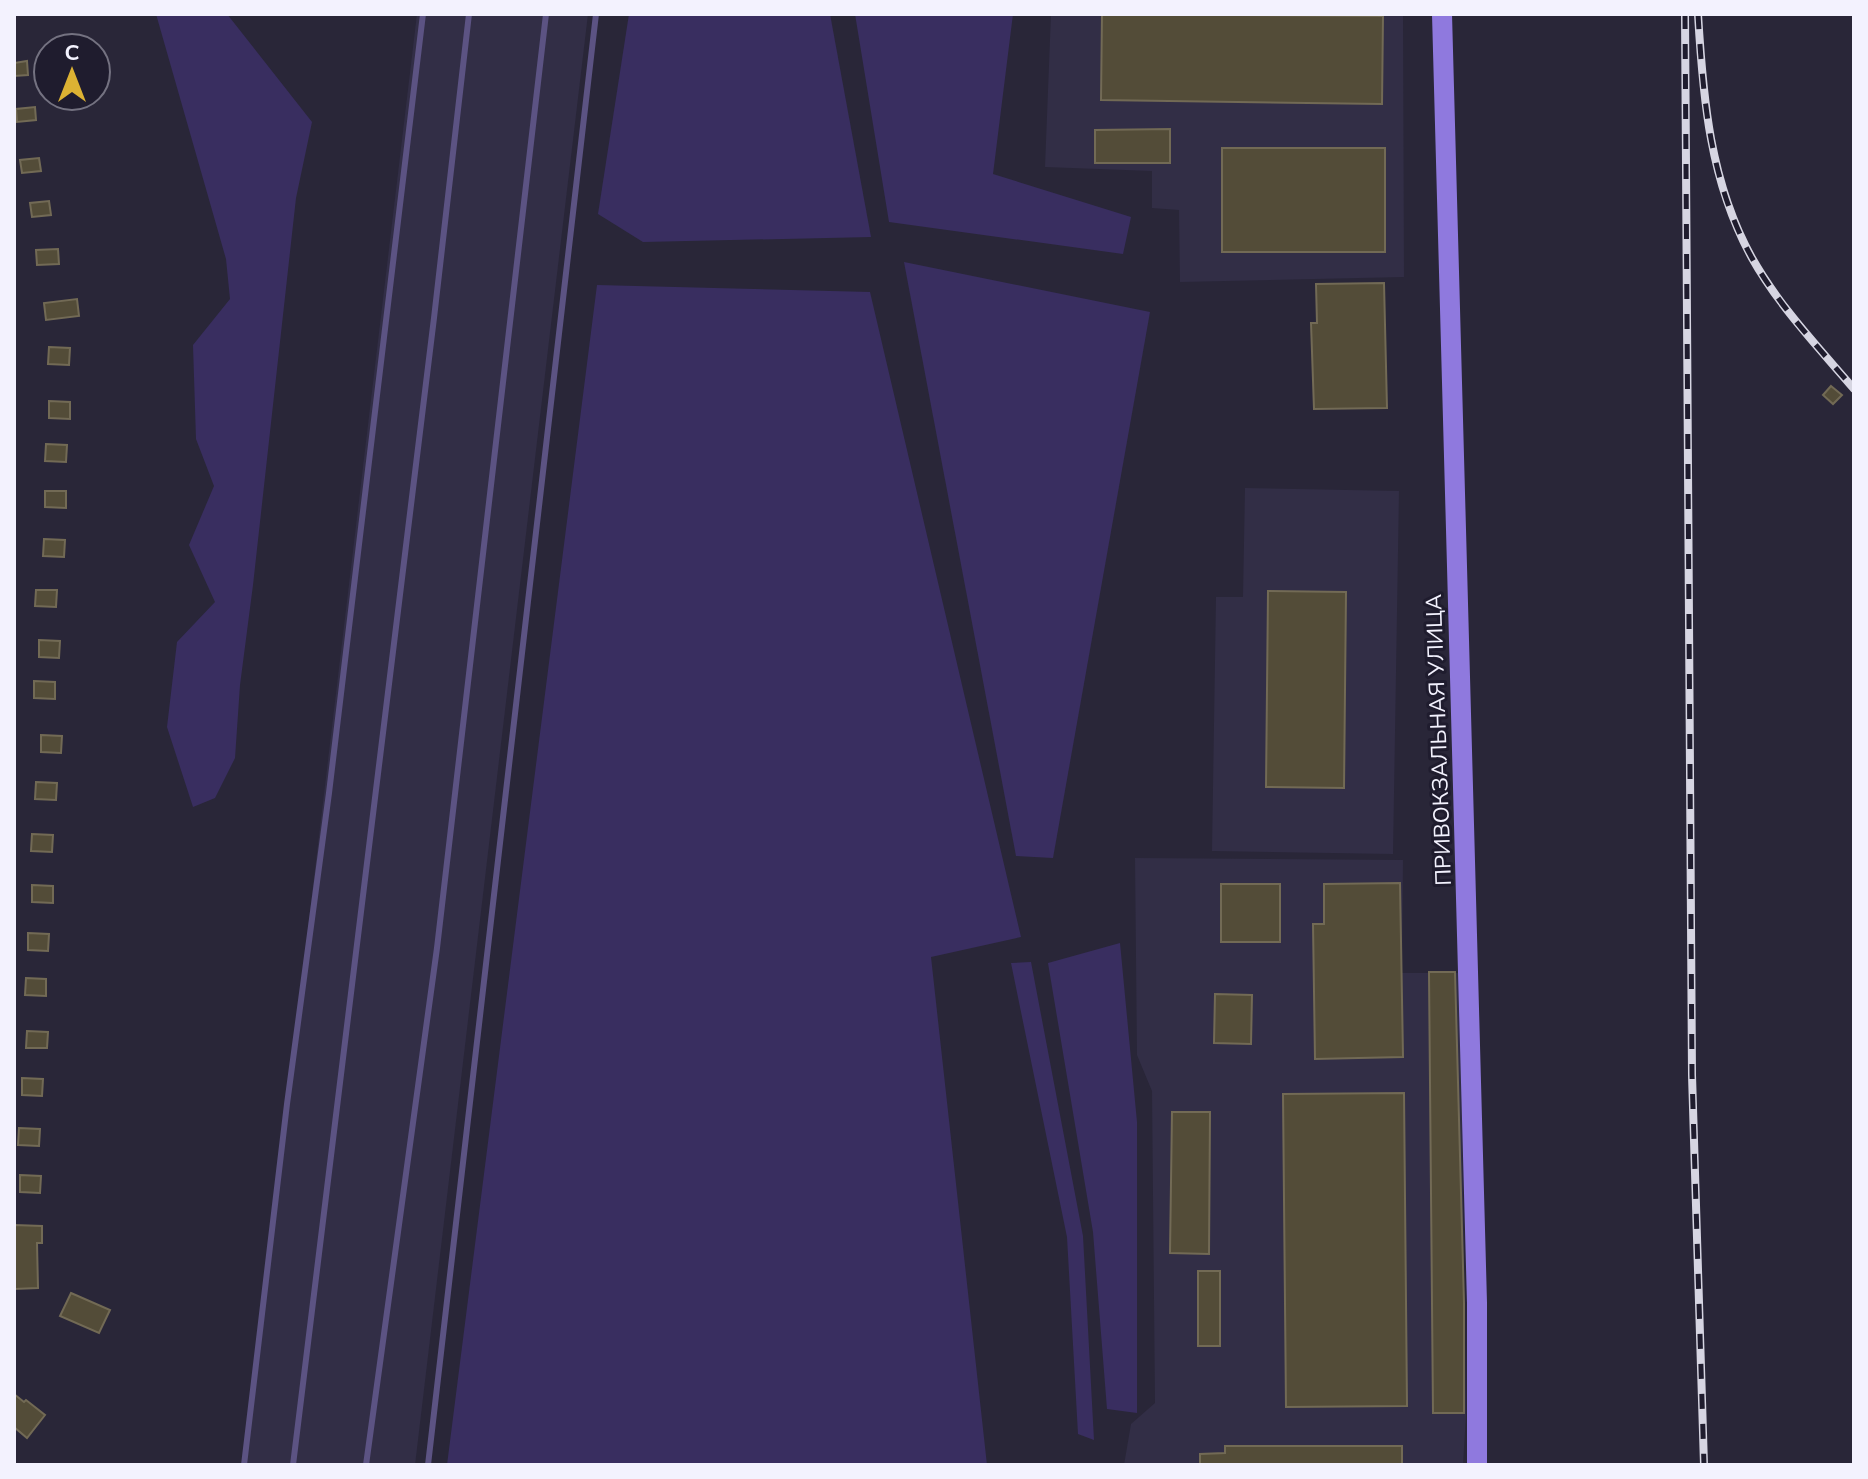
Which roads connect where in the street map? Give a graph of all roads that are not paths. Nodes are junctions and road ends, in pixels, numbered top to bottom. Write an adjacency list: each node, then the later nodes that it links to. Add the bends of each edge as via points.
1 (423, 14): 6 (lane)
2 (469, 14): 7 (lane)
3 (546, 14): 8 (lane, via 437,948)
4 (596, 14): 9 (lane)
5 (1442, 14): 10 (main road, ПРИВОКЗАЛЬНАЯ УЛИЦА)
6 (244, 1465)
7 (293, 1465)
8 (366, 1465)
9 (428, 1465)
10 (1477, 1465)

